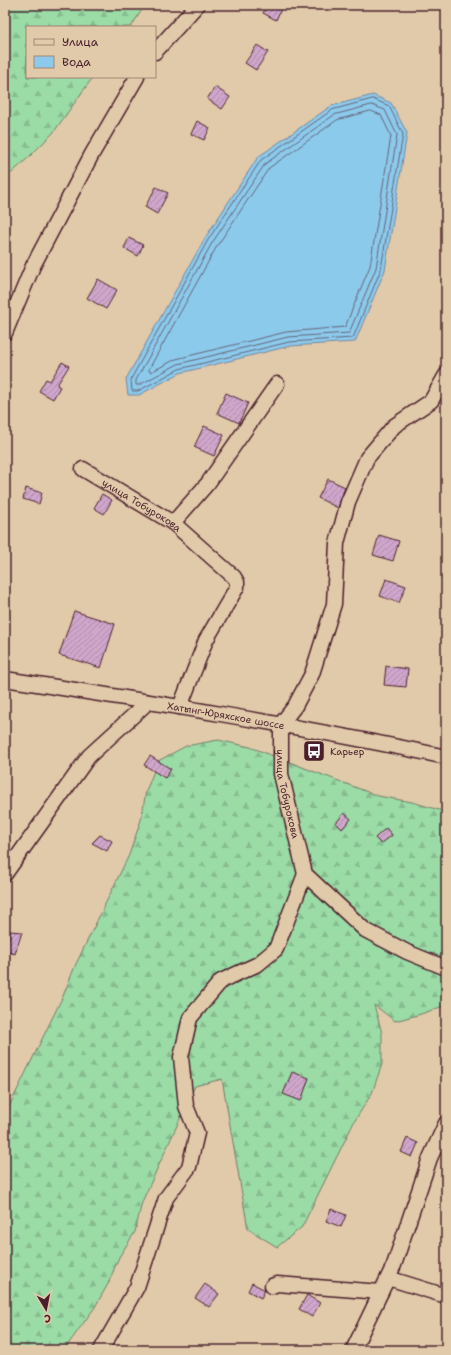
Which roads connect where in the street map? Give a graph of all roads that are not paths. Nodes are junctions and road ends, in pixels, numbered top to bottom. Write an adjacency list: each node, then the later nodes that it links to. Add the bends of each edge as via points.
1 (197, 5): 2 (street)
2 (156, 51)
3 (136, 78): 4 (street, via 92,154 37,259)
4 (5, 333)
5 (446, 375): 12 (street, via 431,401 394,426 367,458 348,502 337,543 334,604 312,674 295,706)
6 (277, 384): 8 (street, via 208,483)
7 (83, 469): 8 (street, улица Тобурокова)
8 (173, 523): 11 (street, улица Тобурокова, via 237,582 237,587 206,640)
9 (5, 679): 10 (street, Хатынг-Юряхское шоссе)
10 (148, 702): 11 (street, Хатынг-Юряхское шоссе); 14 (street, via 89,756)
11 (180, 707): 12 (street, Хатынг-Юряхское шоссе)
12 (281, 724): 13 (street, Хатынг-Юряхское шоссе); 15 (street, улица Тобурокова, via 281,774)
13 (446, 757)
14 (5, 874)
15 (306, 874): 16 (street, via 364,930); 22 (street, via 276,949 258,964 221,981 190,1018 181,1057 186,1106 197,1133 189,1167 166,1198 138,1287)
16 (446, 968)
17 (446, 1123): 18 (street, via 430,1158)
18 (388, 1278): 20 (street); 21 (street)
19 (272, 1286): 20 (street, via 277,1284)
20 (381, 1292): 23 (street)
21 (446, 1296)
22 (101, 1350)
23 (353, 1350)

